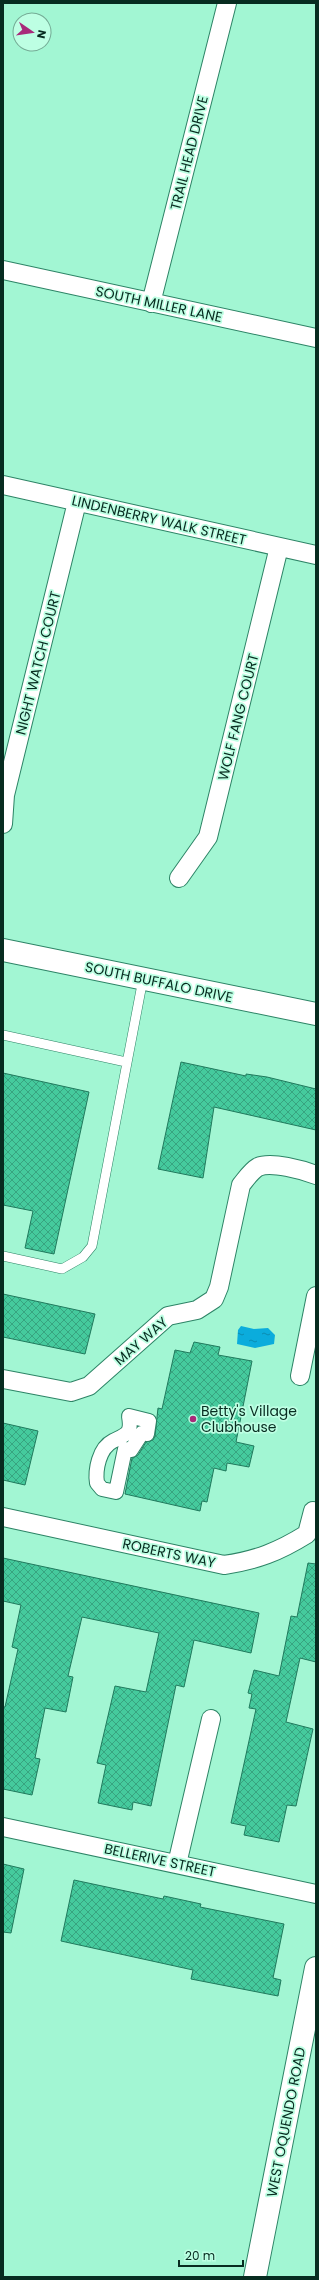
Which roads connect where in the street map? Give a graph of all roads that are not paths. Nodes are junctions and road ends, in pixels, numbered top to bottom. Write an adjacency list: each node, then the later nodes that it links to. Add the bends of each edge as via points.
1 (227, 3): 3 (street, TRAIL HEAD DRIVE)
2 (3, 270): 3 (street, SOUTH MILLER LANE)
3 (151, 303): 4 (street, SOUTH MILLER LANE)
4 (316, 338)
5 (3, 485): 6 (street, LINDENBERRY WALK STREET)
6 (77, 502): 7 (street, LINDENBERRY WALK STREET); 9 (street, NIGHT WATCH COURT, via 5,795)
7 (279, 547): 8 (street, LINDENBERRY WALK STREET); 10 (street, WOLF FANG COURT, via 208,838)
8 (316, 555)
9 (3, 824)
10 (179, 878)
11 (3, 950): 12 (main road, SOUTH BUFFALO DRIVE)
12 (143, 978): 13 (main road, SOUTH BUFFALO DRIVE); 15 (lane)
13 (316, 1014)
14 (3, 1035): 15 (lane)
15 (126, 1062): 17 (lane, via 92,1246 83,1257 62,1269)
16 (316, 1175): 20 (street, MAY WAY, via 270,1164 258,1167 241,1185 219,1287 214,1299 197,1310 168,1316 89,1386 71,1392)
17 (3, 1256)
18 (316, 1296): 19 (street)
19 (300, 1376)
20 (3, 1379)
21 (129, 1416): 21 (street, via 129,1432 113,1441 97,1464 97,1483 102,1489 116,1492 125,1449 131,1450 142,1433 147,1434 149,1421)
22 (313, 1510): 23 (street, ROBERTS WAY, via 307,1534 281,1550 254,1560 224,1565)
23 (3, 1517)
24 (211, 1719): 26 (street)
25 (3, 1827): 26 (street, BELLERIVE STREET)
26 (177, 1864): 27 (street, BELLERIVE STREET)
27 (316, 1894)
28 (316, 1968): 29 (main road, WEST OQUENDO ROAD)
29 (255, 2277)

